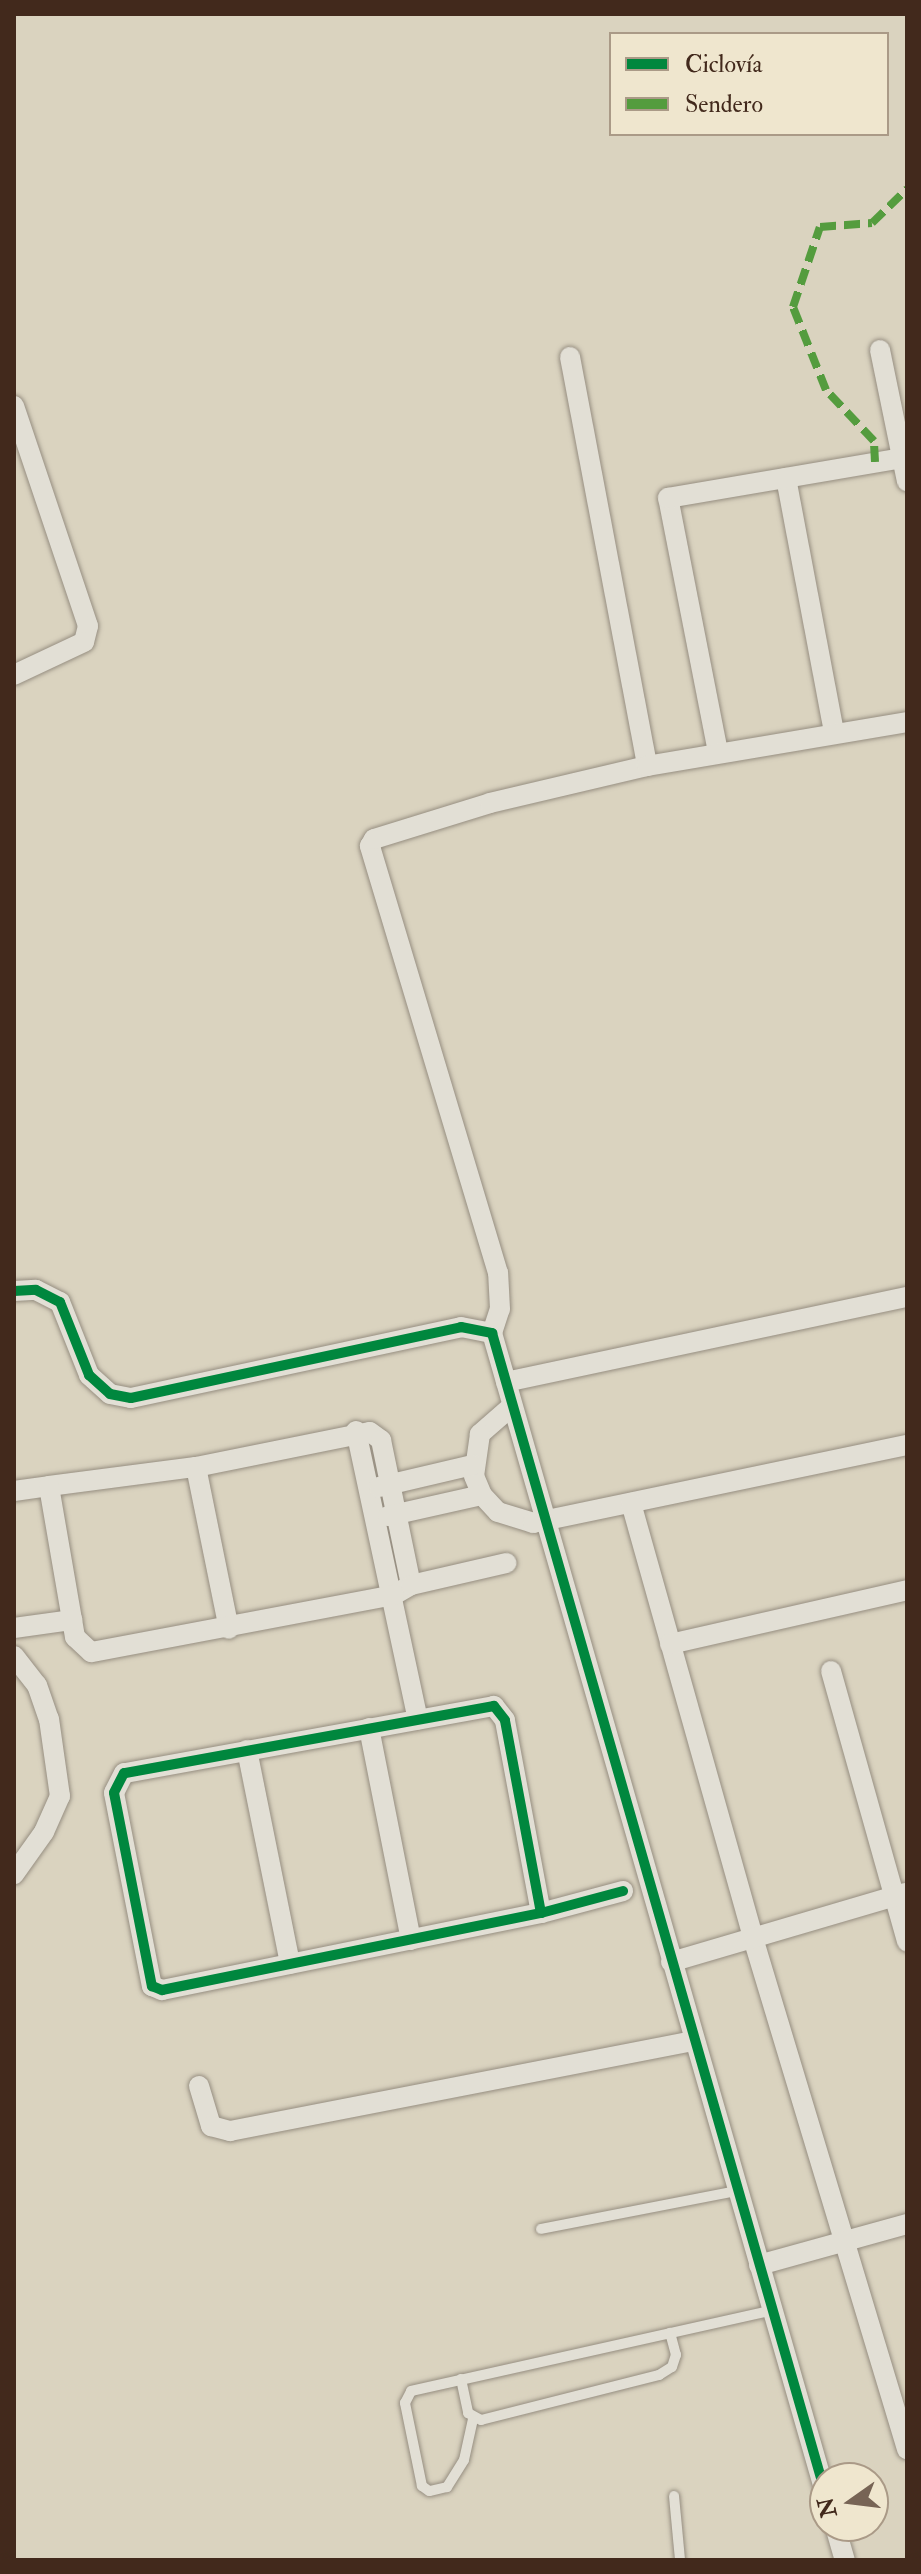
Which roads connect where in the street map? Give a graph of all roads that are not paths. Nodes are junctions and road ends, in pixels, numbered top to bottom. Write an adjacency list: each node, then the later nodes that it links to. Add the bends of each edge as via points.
1 (880, 350): 4 (street)
2 (570, 357): 11 (street)
3 (14, 406): 7 (street, via 88,626 84,642)
4 (904, 457): 5 (street); 6 (street)
5 (786, 478): 9 (street); 10 (street, via 668,498)
6 (907, 481)
7 (14, 675)
8 (907, 722): 9 (street)
9 (834, 733): 10 (street)
10 (718, 752): 11 (street)
11 (647, 766): 14 (street, via 476,807 382,835 370,846 498,1273 500,1309)
12 (14, 1291): 14 (street, via 36,1290 60,1302 89,1375 110,1394 131,1398 461,1327)
13 (907, 1297): 15 (street)
14 (492, 1333): 15 (street)
15 (506, 1382): 16 (street)
16 (512, 1406): 19 (street, via 480,1434); 29 (street)
17 (356, 1431): 20 (street); 21 (street, via 381,1440); 23 (street)
18 (907, 1445): 26 (street)
19 (473, 1465): 21 (street); 25 (street)
20 (196, 1467): 22 (street); 35 (street)
21 (391, 1484): 23 (street); 27 (street)
22 (49, 1486): 24 (street); 33 (street)
23 (370, 1489): 28 (street)
24 (14, 1491)
25 (482, 1495): 27 (street); 29 (street, via 509,1518)
26 (631, 1503): 29 (street); 36 (street)
27 (398, 1514): 28 (street); 31 (street)
28 (377, 1519): 31 (street)
29 (545, 1522): 49 (street)
30 (506, 1563): 31 (street)
31 (404, 1590): 35 (street); 39 (street)
32 (907, 1590): 36 (street)
33 (72, 1620): 34 (street); 35 (street, via 79,1644 98,1652)
34 (14, 1628)
35 (229, 1629)
36 (670, 1644): 46 (street)
37 (14, 1656): 42 (street, via 37,1685 49,1719 60,1796 44,1832)
38 (831, 1671): 44 (street)
39 (424, 1718): 40 (street); 45 (street, via 494,1706 505,1720)
40 (369, 1728): 41 (street); 47 (street)
41 (247, 1750): 50 (street); 50 (street, via 124,1773 114,1793 152,1986 162,1990)
42 (14, 1874)
43 (623, 1891): 45 (street)
44 (901, 1894): 46 (street); 48 (street)
45 (541, 1913): 47 (street)
46 (753, 1938): 49 (street); 56 (street)
47 (411, 1940): 50 (street)
48 (907, 1942)
49 (671, 1962): 51 (street)
50 (290, 1964)
51 (694, 2041): 52 (street, via 230,2131 211,2126); 53 (street)
52 (199, 2086)
53 (737, 2191): 55 (lane); 57 (street)
54 (907, 2224): 56 (street)
55 (541, 2229)
56 (845, 2241): 57 (street); 62 (street)
57 (759, 2265): 58 (street)
58 (772, 2310): 59 (lane); 63 (street)
59 (670, 2333): 60 (lane); 61 (lane, via 676,2355 672,2367 659,2375)
60 (461, 2379): 61 (lane); 61 (lane, via 406,2396 422,2486 429,2491 447,2487 464,2460)
61 (473, 2419)
62 (907, 2449)
63 (816, 2462)
64 (674, 2496): 65 (lane)
65 (680, 2560)

